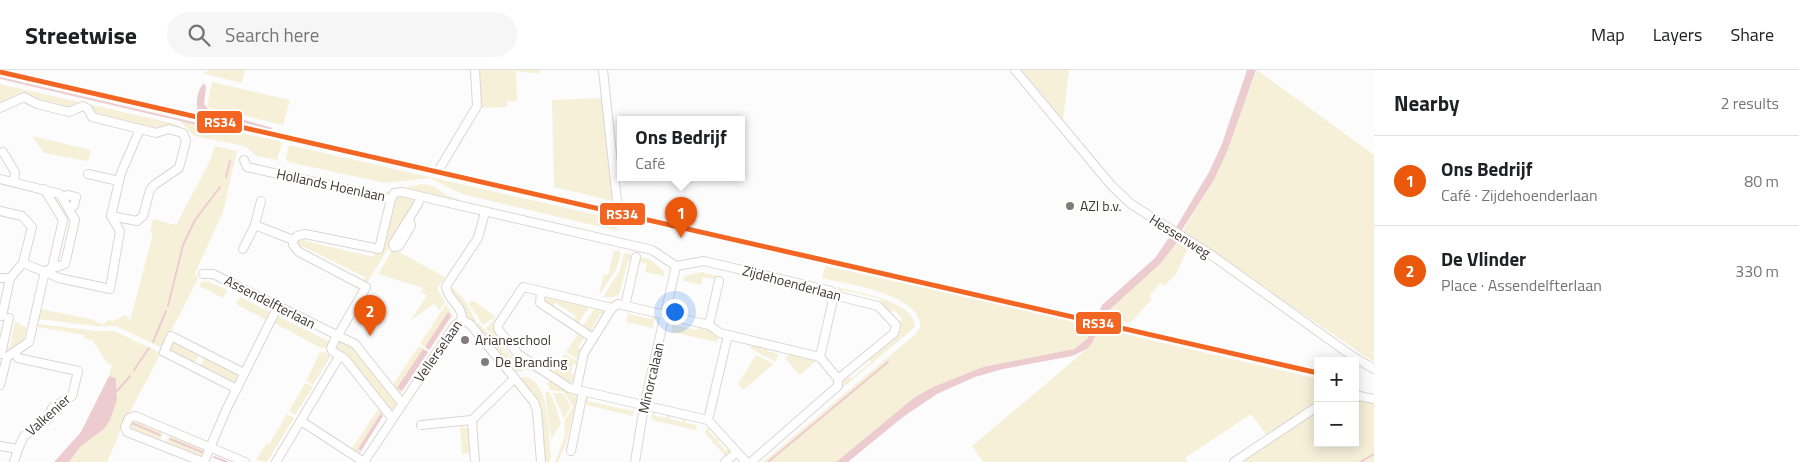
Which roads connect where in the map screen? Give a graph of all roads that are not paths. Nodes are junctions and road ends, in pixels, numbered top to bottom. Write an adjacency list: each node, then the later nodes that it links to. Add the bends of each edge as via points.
1 (475, 70): 8 (street, via 477,106)
2 (603, 70): 17 (street)
3 (1015, 70): 47 (street, Hessenweg, via 1112,185 1132,204 1232,269)
4 (0, 108): 5 (street, via 24,97 37,104 69,112 83,106 92,117)
5 (140, 129): 11 (street); 20 (street, via 156,133 169,129 183,133 186,141 179,168 150,190 143,216 137,221)
6 (3, 152): 12 (street, via 15,172)
7 (244, 160): 15 (street, Hollands Hoenlaan, via 247,166)
8 (440, 168)
9 (88, 174): 11 (street)
10 (0, 179): 12 (street)
11 (119, 181): 20 (street)
12 (14, 182): 13 (street)
13 (44, 189): 28 (street, via 63,220); 28 (street, via 62,198 75,224 66,261 62,267)
14 (420, 197): 15 (street, Hollands Hoenlaan, via 397,192); 19 (street, Hollands Hoenlaan); 21 (street)
15 (391, 199): 23 (street, via 379,249 305,234)
16 (261, 200): 22 (street)
17 (617, 201)
18 (0, 211): 26 (street, via 22,216 32,227)
19 (485, 212): 27 (street, via 652,250); 39 (street, Vellerselaan, via 478,238 446,286 448,294 462,311)
20 (111, 216): 28 (street, via 120,231 110,289 59,278)
21 (409, 219)
22 (255, 225): 23 (street); 24 (street)
23 (294, 240): 41 (street, via 293,245 299,252 366,287)
24 (243, 249)
25 (636, 257): 36 (street)
26 (23, 263): 28 (street); 31 (street)
27 (676, 266): 34 (street, Zijdehoenderlaan, via 704,261 832,291); 38 (street, Minorcalaan)
28 (49, 270): 44 (street, via 29,342)
29 (203, 274): 35 (street, Assendelfterlaan, via 213,274)
30 (0, 278): 31 (street)
31 (10, 278): 44 (street)
32 (718, 281): 40 (street)
33 (541, 292): 37 (street); 43 (street, via 540,302); 53 (street, via 523,287 498,321 498,329 518,354 559,382)
34 (834, 296): 45 (street); 50 (street, Zijdehoenderlaan, via 878,306 896,325 894,333)
35 (278, 306): 41 (street, Assendelfterlaan); 48 (street)
36 (625, 306): 37 (street, via 618,304); 38 (street)
37 (612, 308): 43 (street)
38 (665, 316): 40 (street); 57 (street, Minorcalaan)
39 (462, 320): 49 (street, via 470,324); 56 (street, Vellerselaan, via 455,325)
40 (709, 325): 42 (street)
41 (338, 335): 56 (street, Assendelfterlaan, via 355,344); 59 (street, via 332,351 344,359)
42 (728, 335): 45 (street); 61 (street)
43 (593, 338): 53 (street, via 584,353)
44 (5, 354): 51 (street); 66 (street, Valkenier, via 78,371 72,396 52,408 48,419 24,436)
45 (820, 357): 50 (street)
46 (337, 360): 62 (street)
47 (1374, 369)
48 (244, 373): 52 (street); 52 (street, via 171,336 164,352)
49 (515, 378): 60 (street); 75 (street, via 529,394 537,411)
50 (838, 379): 79 (street, Zijdehoenderlaan, via 838,386)
51 (0, 385)
52 (236, 389): 65 (street)
53 (579, 391): 57 (street); 67 (street)
54 (1359, 396): 55 (street)
55 (1374, 399)
56 (402, 403): 59 (street, Vellerselaan)
57 (644, 406): 61 (street); 76 (street, Minorcalaan)
58 (1314, 409): 80 (street)
59 (392, 418): 73 (street, Vellerselaan)
60 (472, 420): 63 (street); 74 (street)
61 (708, 420): 68 (street)
62 (301, 421): 72 (street); 73 (street)
63 (421, 425)
64 (0, 446): 66 (street, Valkenier)
65 (211, 447): 70 (street); 70 (street, via 135,416 129,418 125,427 127,432); 71 (street)
66 (18, 450): 69 (street)
67 (571, 451)
68 (737, 452): 77 (street); 78 (street)
69 (14, 462)
70 (204, 462)
71 (246, 462)
72 (276, 462)
73 (364, 462)
74 (475, 462)
75 (541, 462)
76 (635, 462)
77 (726, 462)
78 (746, 462)
79 (751, 462)
80 (1234, 462)

